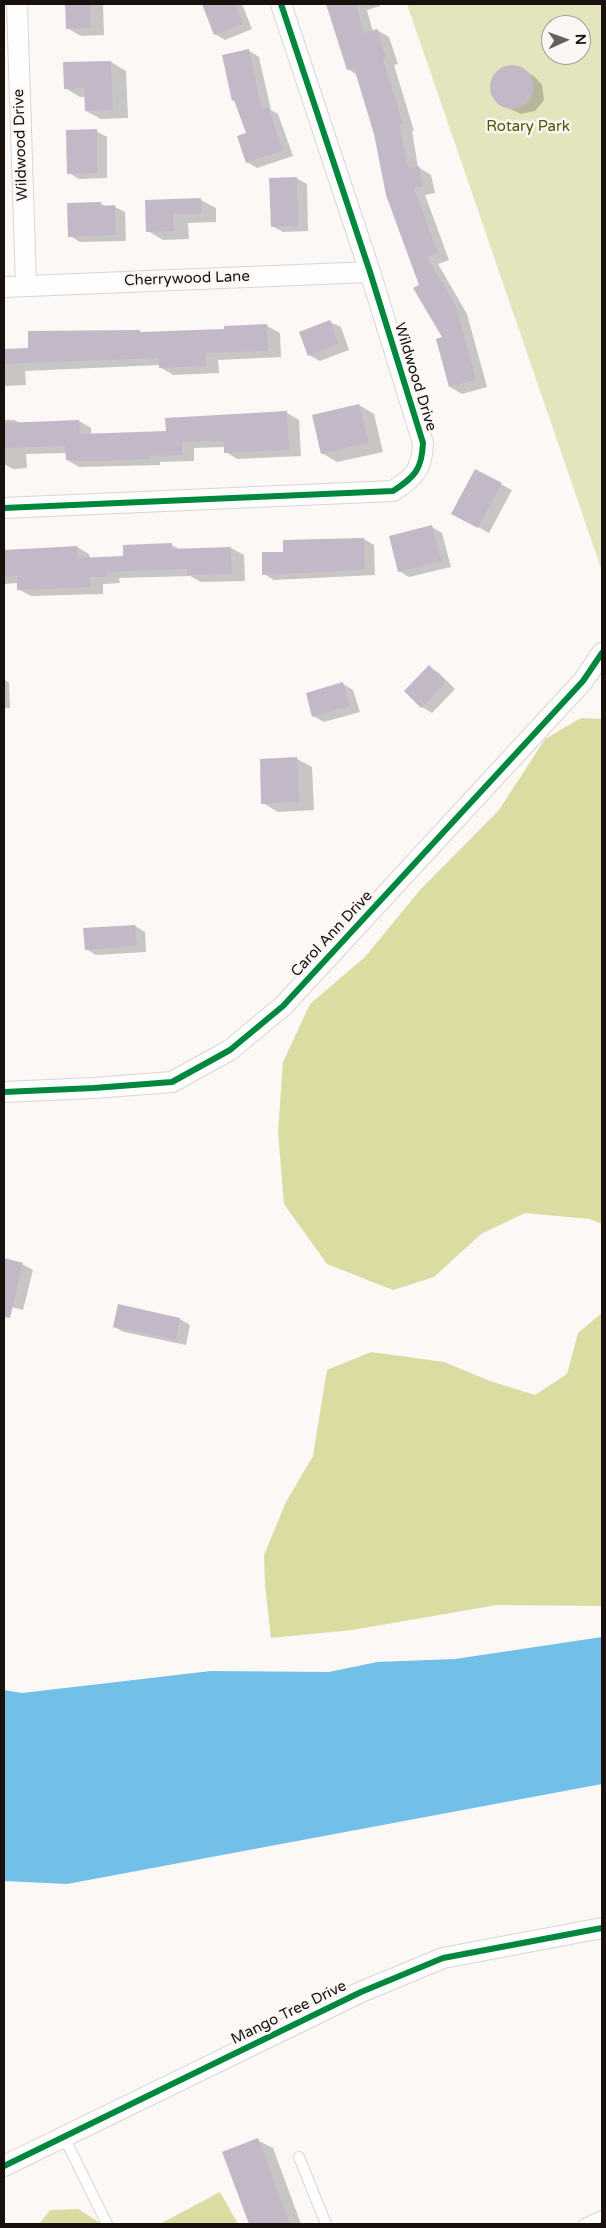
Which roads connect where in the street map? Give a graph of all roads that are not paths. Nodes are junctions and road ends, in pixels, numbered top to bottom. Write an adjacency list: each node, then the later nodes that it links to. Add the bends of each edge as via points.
1 (17, 4): 4 (street, Wildwood Drive)
2 (281, 4): 3 (street, Wildwood Drive)
3 (370, 272): 4 (street, Cherrywood Lane); 6 (street, Wildwood Drive, via 423,443 422,460 412,479 393,491)
4 (26, 286): 5 (street, Cherrywood Lane)
5 (4, 287)
6 (4, 508)
7 (602, 653): 8 (street, Carol Ann Drive, via 583,681 283,1006 230,1050 172,1082)
8 (4, 1092)
9 (602, 1928): 10 (street, Mango Tree Drive, via 443,1958 361,1992)
10 (64, 2137): 12 (street, Mango Tree Drive); 14 (lane)
11 (298, 2157): 15 (lane)
12 (4, 2166)
13 (602, 2216): 16 (lane)
14 (107, 2224)
15 (326, 2224)
16 (584, 2224)

